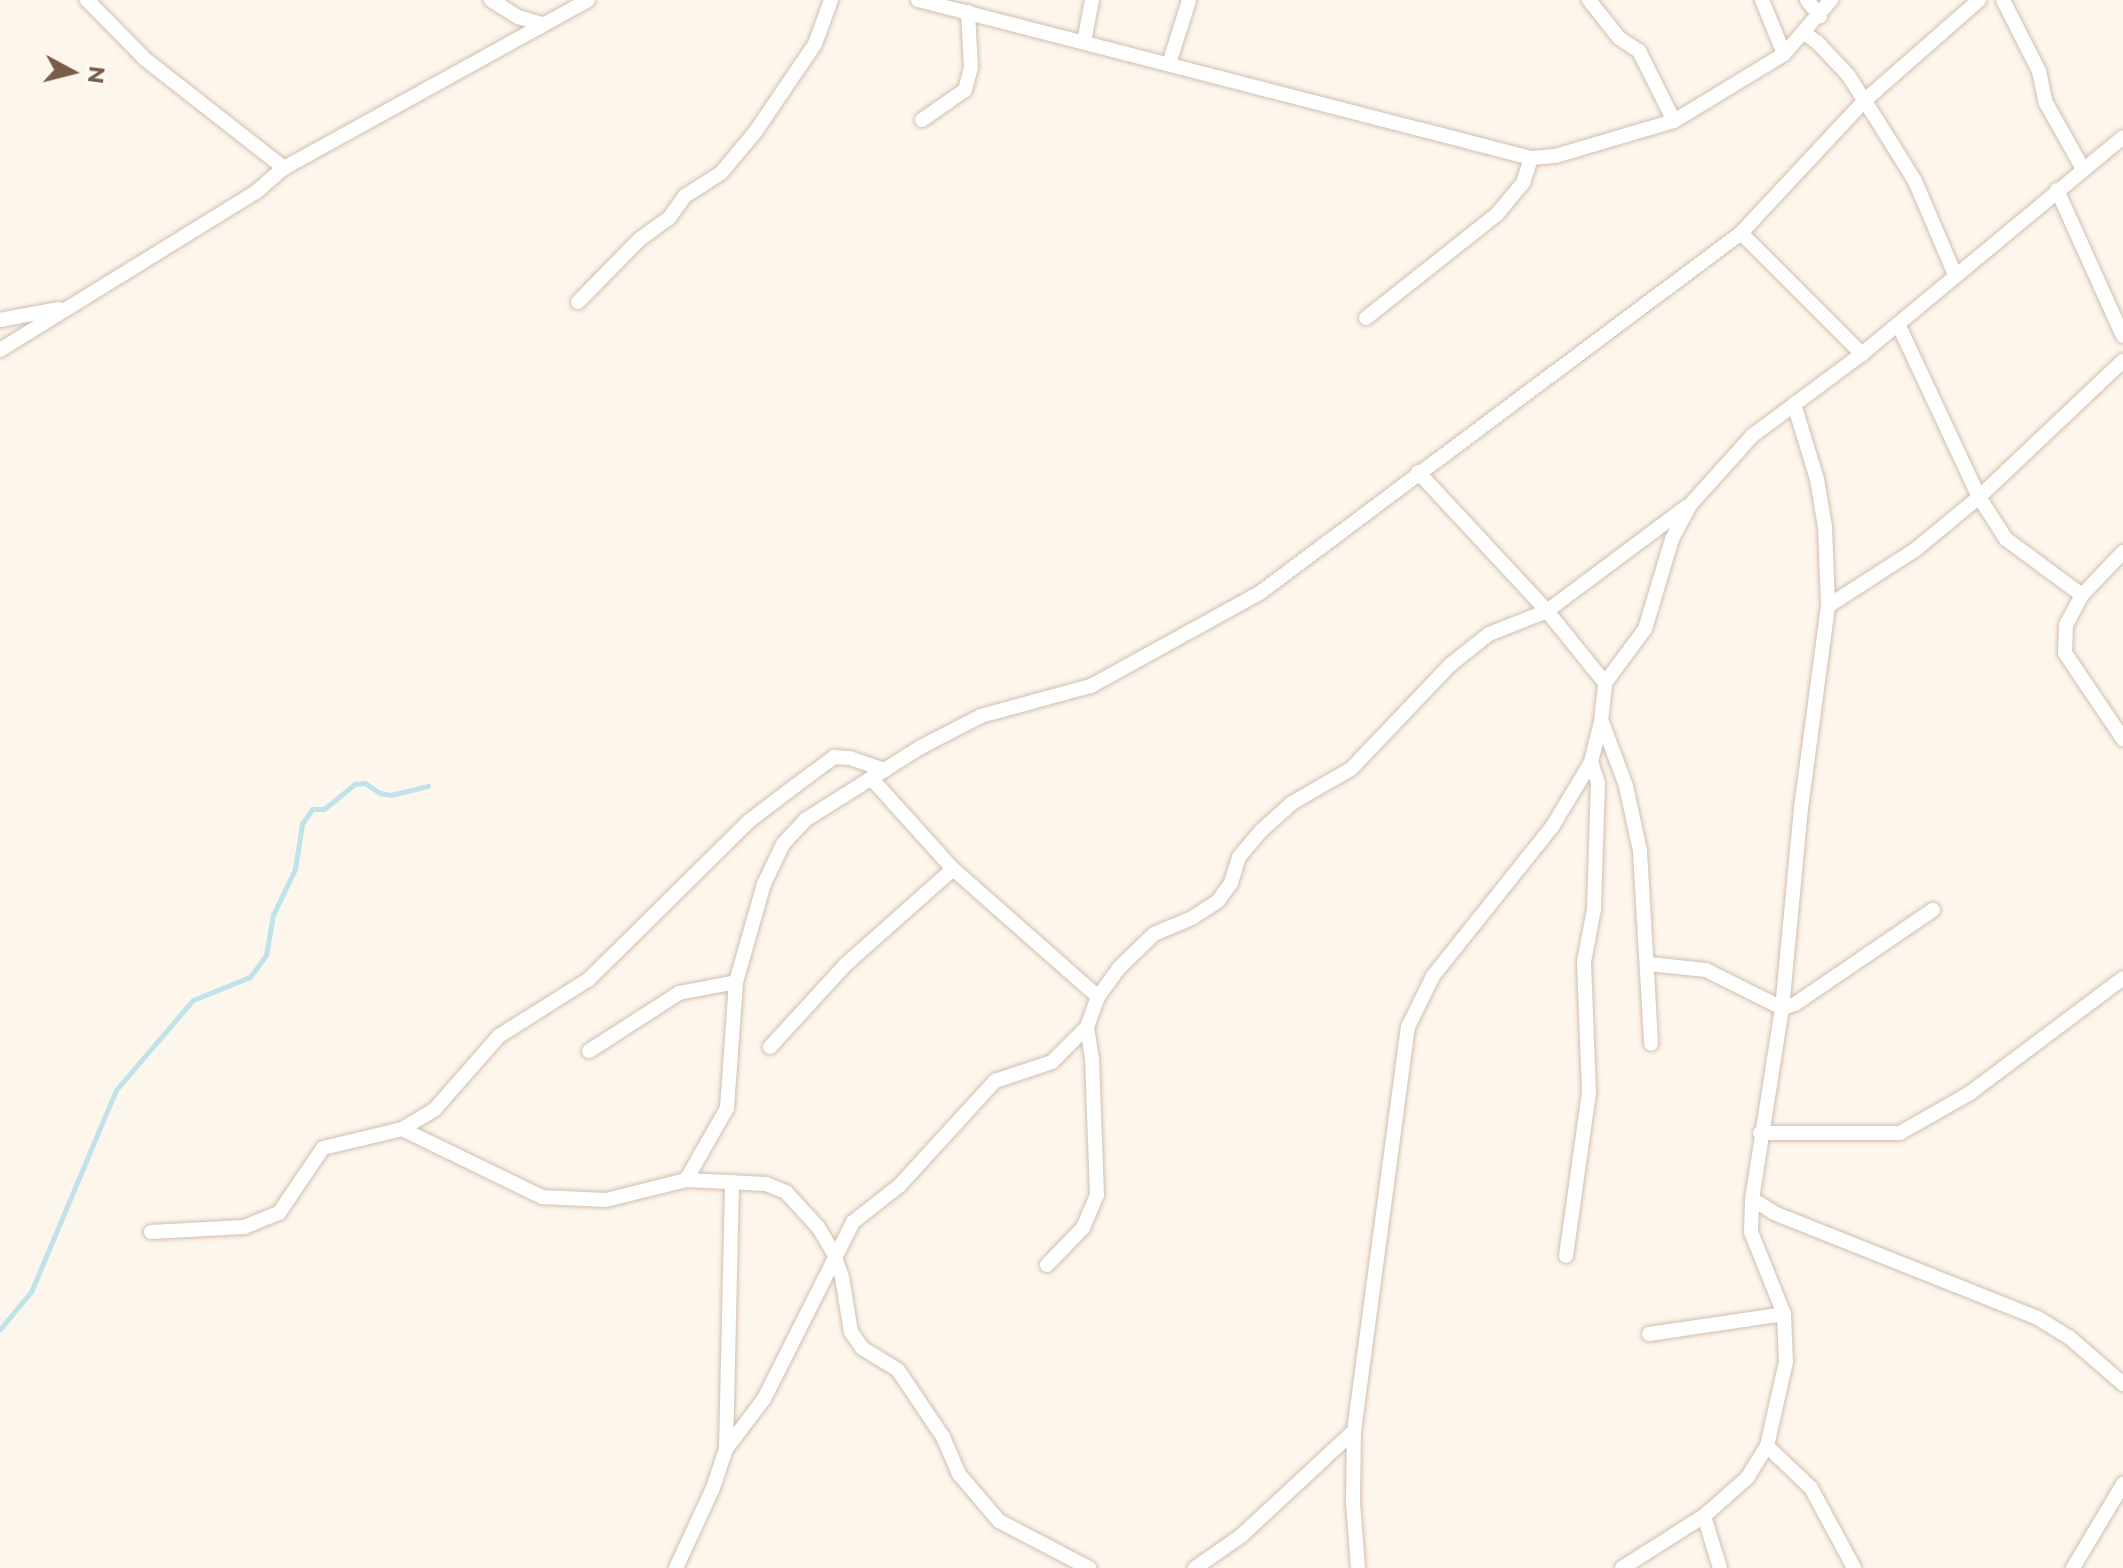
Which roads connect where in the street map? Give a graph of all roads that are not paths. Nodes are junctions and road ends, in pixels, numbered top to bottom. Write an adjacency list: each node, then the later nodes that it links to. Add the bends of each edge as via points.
1 (87, 0): 26 (street, via 145,59)
2 (491, 0): 16 (street, via 518,17)
3 (588, 0): 16 (street)
4 (831, 0): 31 (street, via 815,44 721,173 685,196 669,218 640,239)
5 (918, 0): 14 (street)
6 (1092, 0): 18 (street)
7 (1189, 0): 20 (street)
8 (1589, 0): 23 (street, via 1619,38 1639,51)
9 (1762, 0): 19 (street)
10 (1807, 0): 15 (street)
11 (1831, 0): 15 (street)
12 (1979, 0): 21 (street)
13 (2003, 0): 27 (street, via 2039,71 2046,103)
14 (962, 7): 18 (street); 22 (street, via 971,68 965,90)
15 (1820, 16): 17 (street)
16 (543, 24): 26 (street)
17 (1804, 33): 19 (street); 21 (street, via 1848,75)
18 (1084, 42): 20 (street)
19 (1784, 54): 23 (street)
20 (1169, 64): 25 (street)
21 (1864, 101): 29 (street); 30 (street, via 1915,181)
22 (922, 120)
23 (1674, 121): 25 (street, via 1555,156)
24 (2123, 137): 27 (street)
25 (1531, 158): 33 (street, via 1523,183 1497,214)
26 (284, 168): 32 (street, via 256,192)
27 (2083, 169): 28 (street)
28 (2057, 190): 30 (street); 36 (street)
29 (1741, 233): 38 (street); 41 (street)
30 (1955, 275): 35 (street)
31 (578, 302)
32 (67, 307): 34 (street); 37 (street)
33 (1366, 318)
34 (0, 320)
35 (1898, 324): 38 (street); 42 (street)
36 (2123, 336)
37 (0, 350)
38 (1862, 354): 40 (street)
39 (2123, 361): 42 (street)
40 (1794, 404): 43 (street, via 1752,436); 46 (street, via 1817,479)
41 (1418, 472): 47 (street); 52 (street, via 1248,599 1091,686 981,716)
42 (1979, 497): 45 (street, via 2006,539); 46 (street, via 1915,550)
43 (1690, 505): 47 (street); 48 (street, via 1672,539 1645,629)
44 (2122, 555): 45 (street)
45 (2082, 595): 50 (street, via 2066,625 2065,653)
46 (1828, 606): 60 (street)
47 (1547, 611): 48 (street); 59 (street, via 1489,634 1450,665 1351,769 1292,803 1262,830 1239,857 1218,901 1154,934)
48 (1605, 683): 49 (street)
49 (1601, 722): 51 (street); 56 (street, via 1626,786 1640,851)
50 (2123, 739)
51 (1591, 762): 72 (street, via 1598,783 1594,909 1584,962 1589,1092); 77 (street, via 1552,827 1433,976 1408,1027)
52 (885, 770): 53 (street); 65 (street, via 834,757 749,821 589,979 499,1036 435,1109)
53 (871, 778): 54 (street); 58 (street, via 805,820 783,844 764,884)
54 (953, 869): 59 (street); 63 (street, via 846,964)
55 (1933, 910): 60 (street)
56 (1649, 964): 60 (street, via 1706,970); 62 (street, via 1645,991)
57 (2123, 978): 66 (street, via 1970,1093 1900,1133)
58 (736, 982): 64 (street, via 679,993); 67 (street, via 727,1108)
59 (1098, 997): 61 (street)
60 (1782, 1008): 66 (street)
61 (1087, 1027): 71 (street, via 1052,1062 995,1081 900,1185 853,1222); 73 (street, via 1097,1195 1083,1228)
62 (1651, 1044)
63 (770, 1047)
64 (589, 1051)
65 (402, 1129): 67 (street, via 542,1197 606,1200); 70 (street, via 323,1148 279,1213 244,1227)
66 (1760, 1133): 69 (street)
67 (686, 1180): 68 (street)
68 (732, 1182): 71 (street, via 766,1184 786,1192); 79 (street)
69 (1752, 1199): 74 (street, via 1751,1232); 76 (street, via 1774,1213 2038,1318 2069,1337)
70 (151, 1232)
71 (834, 1254): 79 (street, via 764,1399); 83 (street, via 851,1332 862,1348 898,1370 943,1437 959,1474 999,1521)
72 (1566, 1256)
73 (1047, 1265)
74 (1784, 1314): 75 (street); 78 (street, via 1786,1362)
75 (1649, 1334)
76 (2123, 1384)
77 (1354, 1431): 84 (street, via 1241,1536); 85 (street)
78 (1767, 1446): 81 (street, via 1747,1478); 88 (street, via 1811,1488)
79 (726, 1449): 82 (street)
80 (2123, 1484): 89 (street)
81 (1704, 1516): 86 (street); 87 (street)
82 (676, 1568)
83 (1089, 1568)
84 (1195, 1568)
85 (1358, 1568)
86 (1622, 1568)
87 (1720, 1568)
88 (1854, 1568)
89 (2073, 1568)

